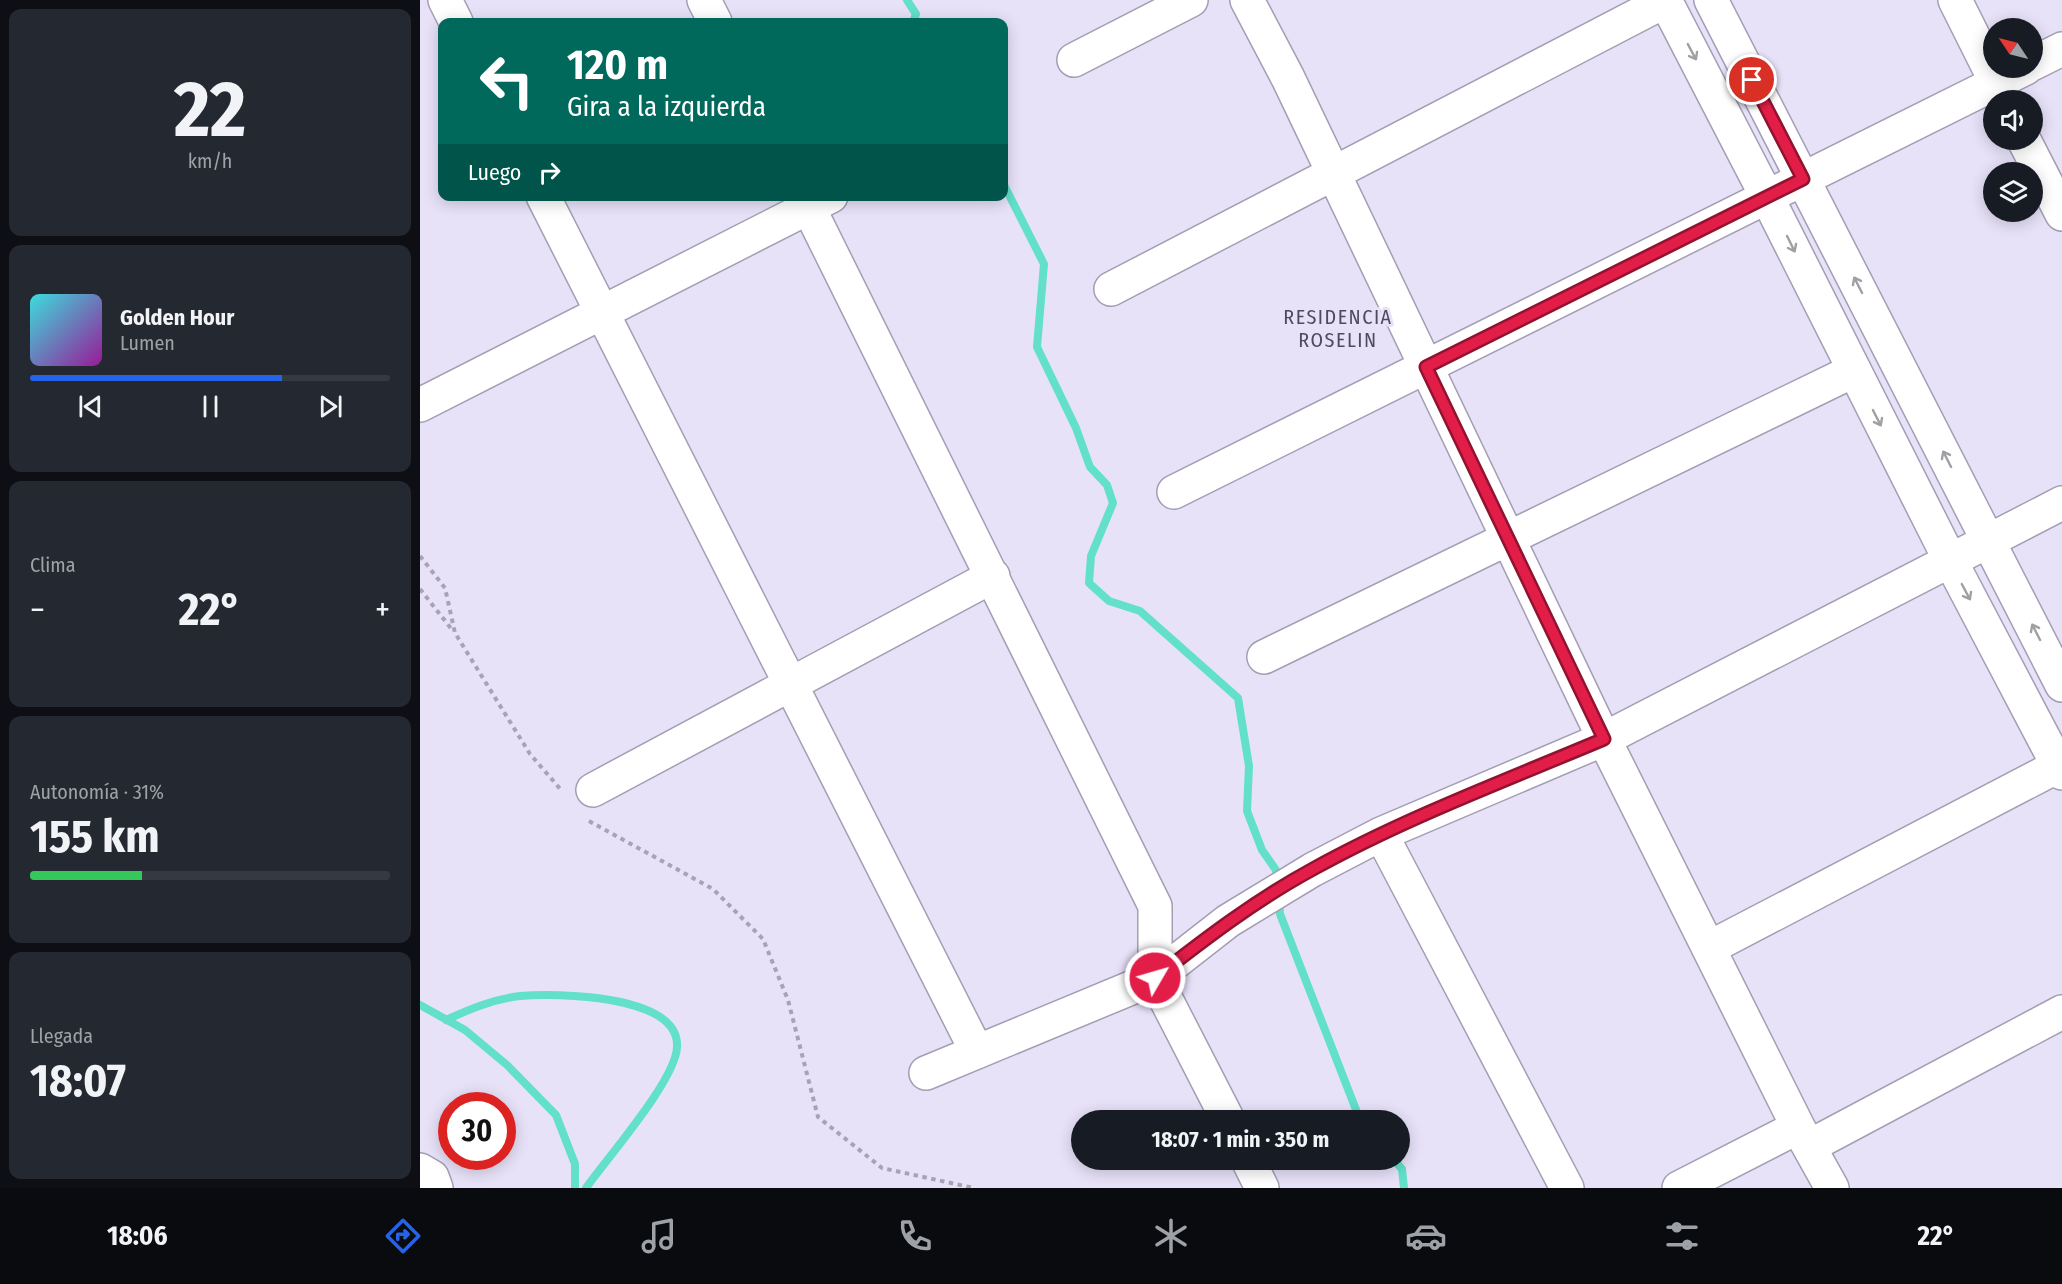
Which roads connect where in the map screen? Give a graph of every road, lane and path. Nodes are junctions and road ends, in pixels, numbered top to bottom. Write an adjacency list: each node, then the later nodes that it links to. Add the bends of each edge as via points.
1 (445, 0): 8 (street)
2 (704, 0): 9 (street)
3 (1191, 0): 12 (street)
4 (1247, 0): 18 (street)
5 (1711, 0): 19 (street)
6 (1955, 0): 14 (street)
7 (1665, 1): 18 (street); 20 (street, one-way to 20)
8 (454, 18)
9 (713, 18)
10 (2062, 49): 11 (street)
11 (2043, 58)
12 (1074, 60)
13 (2015, 78): 15 (street)
14 (1999, 90)
15 (2002, 90)
16 (1983, 100): 19 (street)
17 (2029, 150): 24 (street)
18 (1333, 173): 25 (street); 27 (street)
19 (1803, 179): 20 (street); 33 (street, one-way to 19)
20 (1767, 197): 27 (street); 28 (street, one-way to 28)
21 (545, 201): 26 (street)
22 (812, 201): 26 (street)
23 (814, 201): 36 (street)
24 (2062, 214)
25 (1111, 289)
26 (601, 313): 29 (street); 40 (street)
27 (1426, 367): 30 (street); 32 (street)
28 (1853, 371): 32 (street); 35 (street, one-way to 35)
29 (420, 405)
30 (1174, 492)
31 (2062, 502): 33 (street)
32 (1508, 539): 39 (street); 42 (street)
33 (1989, 540): 35 (street); 41 (street, one-way to 33)
34 (420, 556): 38 (path, via 446,588)
35 (1950, 560): 42 (street); 43 (street, one-way to 43)
36 (993, 576): 40 (street); 47 (street, via 1155,906)
37 (420, 589): 38 (path)
38 (454, 633): 44 (path, via 530,754)
39 (1264, 657)
40 (789, 685): 44 (street); 49 (street)
41 (2062, 685)
42 (1604, 739): 45 (street); 46 (street)
43 (2060, 770): 46 (street)
44 (580, 799): 56 (path, via 588,820 713,889 764,939 788,1000 818,1117 882,1168)
45 (1381, 834): 47 (street, via 1228,921); 58 (street)
46 (1709, 948): 52 (street)
47 (1155, 978): 49 (street); 51 (street)
48 (2062, 1012): 52 (street)
49 (977, 1052): 50 (street)
50 (926, 1073)
51 (1223, 1110)
52 (1804, 1137): 59 (street); 60 (street)
53 (420, 1170): 55 (street, via 432,1177)
54 (1253, 1170): 57 (street)
55 (436, 1188)
56 (974, 1188)
57 (1262, 1188)
58 (1567, 1188)
59 (1679, 1188)
60 (1832, 1188)

